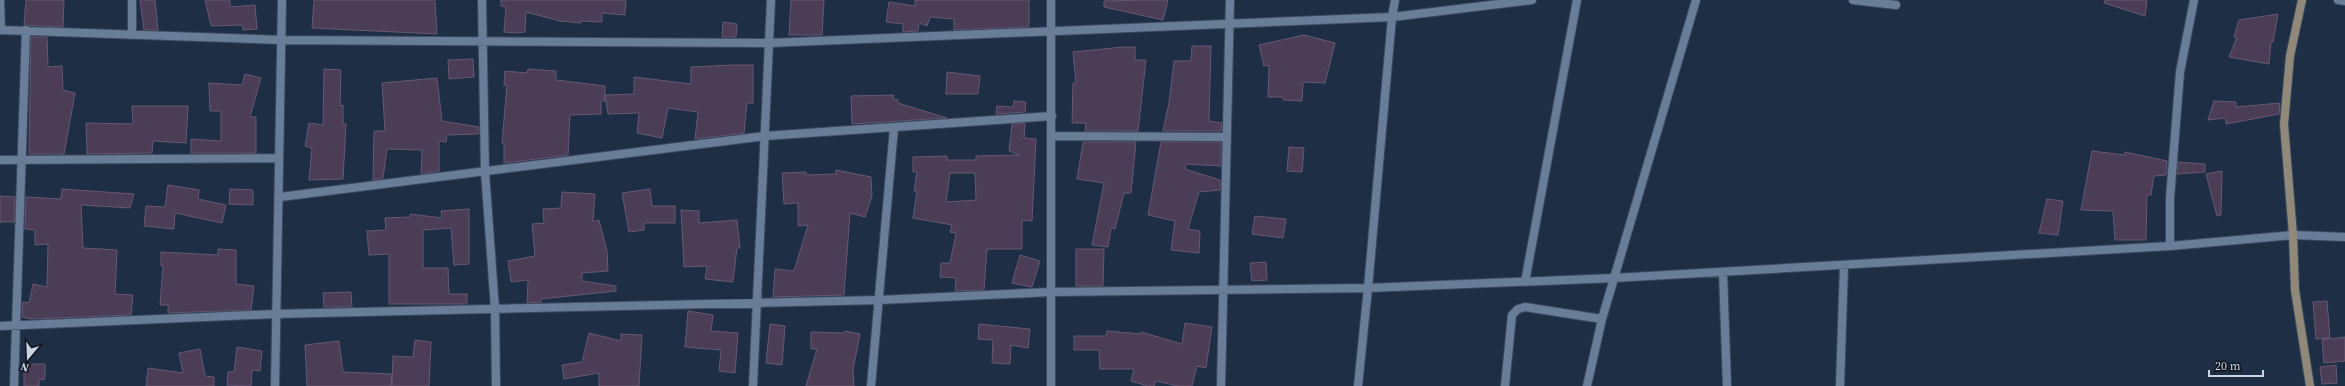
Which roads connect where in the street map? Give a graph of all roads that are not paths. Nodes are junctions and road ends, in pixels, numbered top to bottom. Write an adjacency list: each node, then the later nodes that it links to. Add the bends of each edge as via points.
1 (0, 0): 20 (street)
2 (132, 0): 23 (street)
3 (282, 0): 24 (street)
4 (482, 0): 25 (street)
5 (772, 0): 26 (street)
6 (1051, 0): 22 (street)
7 (1230, 0): 19 (street)
8 (1395, 0): 18 (street)
9 (1532, 0): 18 (street)
10 (1577, 0): 43 (street)
11 (1696, 0): 42 (street)
12 (1853, 0): 17 (street)
13 (2194, 0): 39 (street, via 2180,72 2170,198)
14 (2302, 0): 37 (street, via 2290,56 2284,124)
15 (2338, 0): 16 (street)
16 (2345, 1)
17 (1896, 5)
18 (1392, 17): 19 (street); 44 (street)
19 (1230, 25): 22 (street); 31 (street)
20 (0, 30): 21 (street)
21 (26, 30): 23 (street); 33 (street)
22 (1051, 32): 26 (street); 27 (street)
23 (132, 35): 24 (street)
24 (281, 40): 25 (street); 32 (street)
25 (483, 42): 26 (street); 35 (street)
26 (769, 43): 29 (street)
27 (1052, 116): 28 (street); 30 (street)
28 (894, 128): 29 (street); 47 (street)
29 (765, 136): 35 (street); 48 (street)
30 (1052, 136): 31 (street); 46 (street)
31 (1227, 137): 45 (street)
32 (279, 158): 33 (street); 36 (street)
33 (23, 159): 34 (street); 52 (street)
34 (0, 160)
35 (485, 172): 36 (street); 49 (street)
36 (280, 197): 50 (street)
37 (2293, 235): 38 (street); 39 (street); 66 (street, via 2295,290)
38 (2345, 237)
39 (2170, 246): 40 (street)
40 (1844, 265): 41 (street); 65 (street)
41 (1723, 272): 42 (street); 64 (street)
42 (1614, 278): 43 (street); 51 (street)
43 (1525, 282): 44 (street)
44 (1368, 288): 45 (street); 61 (street)
45 (1223, 290): 46 (street); 60 (street)
46 (1051, 292): 47 (street); 59 (street)
47 (879, 300): 48 (street); 58 (street)
48 (757, 304): 49 (street); 57 (street)
49 (495, 309): 50 (street); 56 (street)
50 (275, 314): 52 (street); 55 (street)
51 (1602, 319): 62 (street, via 1525,307 1518,309 1512,315); 63 (street)
52 (16, 325): 53 (street); 54 (street)
53 (0, 326)
54 (14, 386)
55 (275, 386)
56 (496, 386)
57 (753, 386)
58 (871, 386)
59 (1051, 386)
60 (1221, 386)
61 (1358, 386)
62 (1505, 386)
63 (1586, 386)
64 (1727, 386)
65 (1840, 386)
66 (2310, 386)

